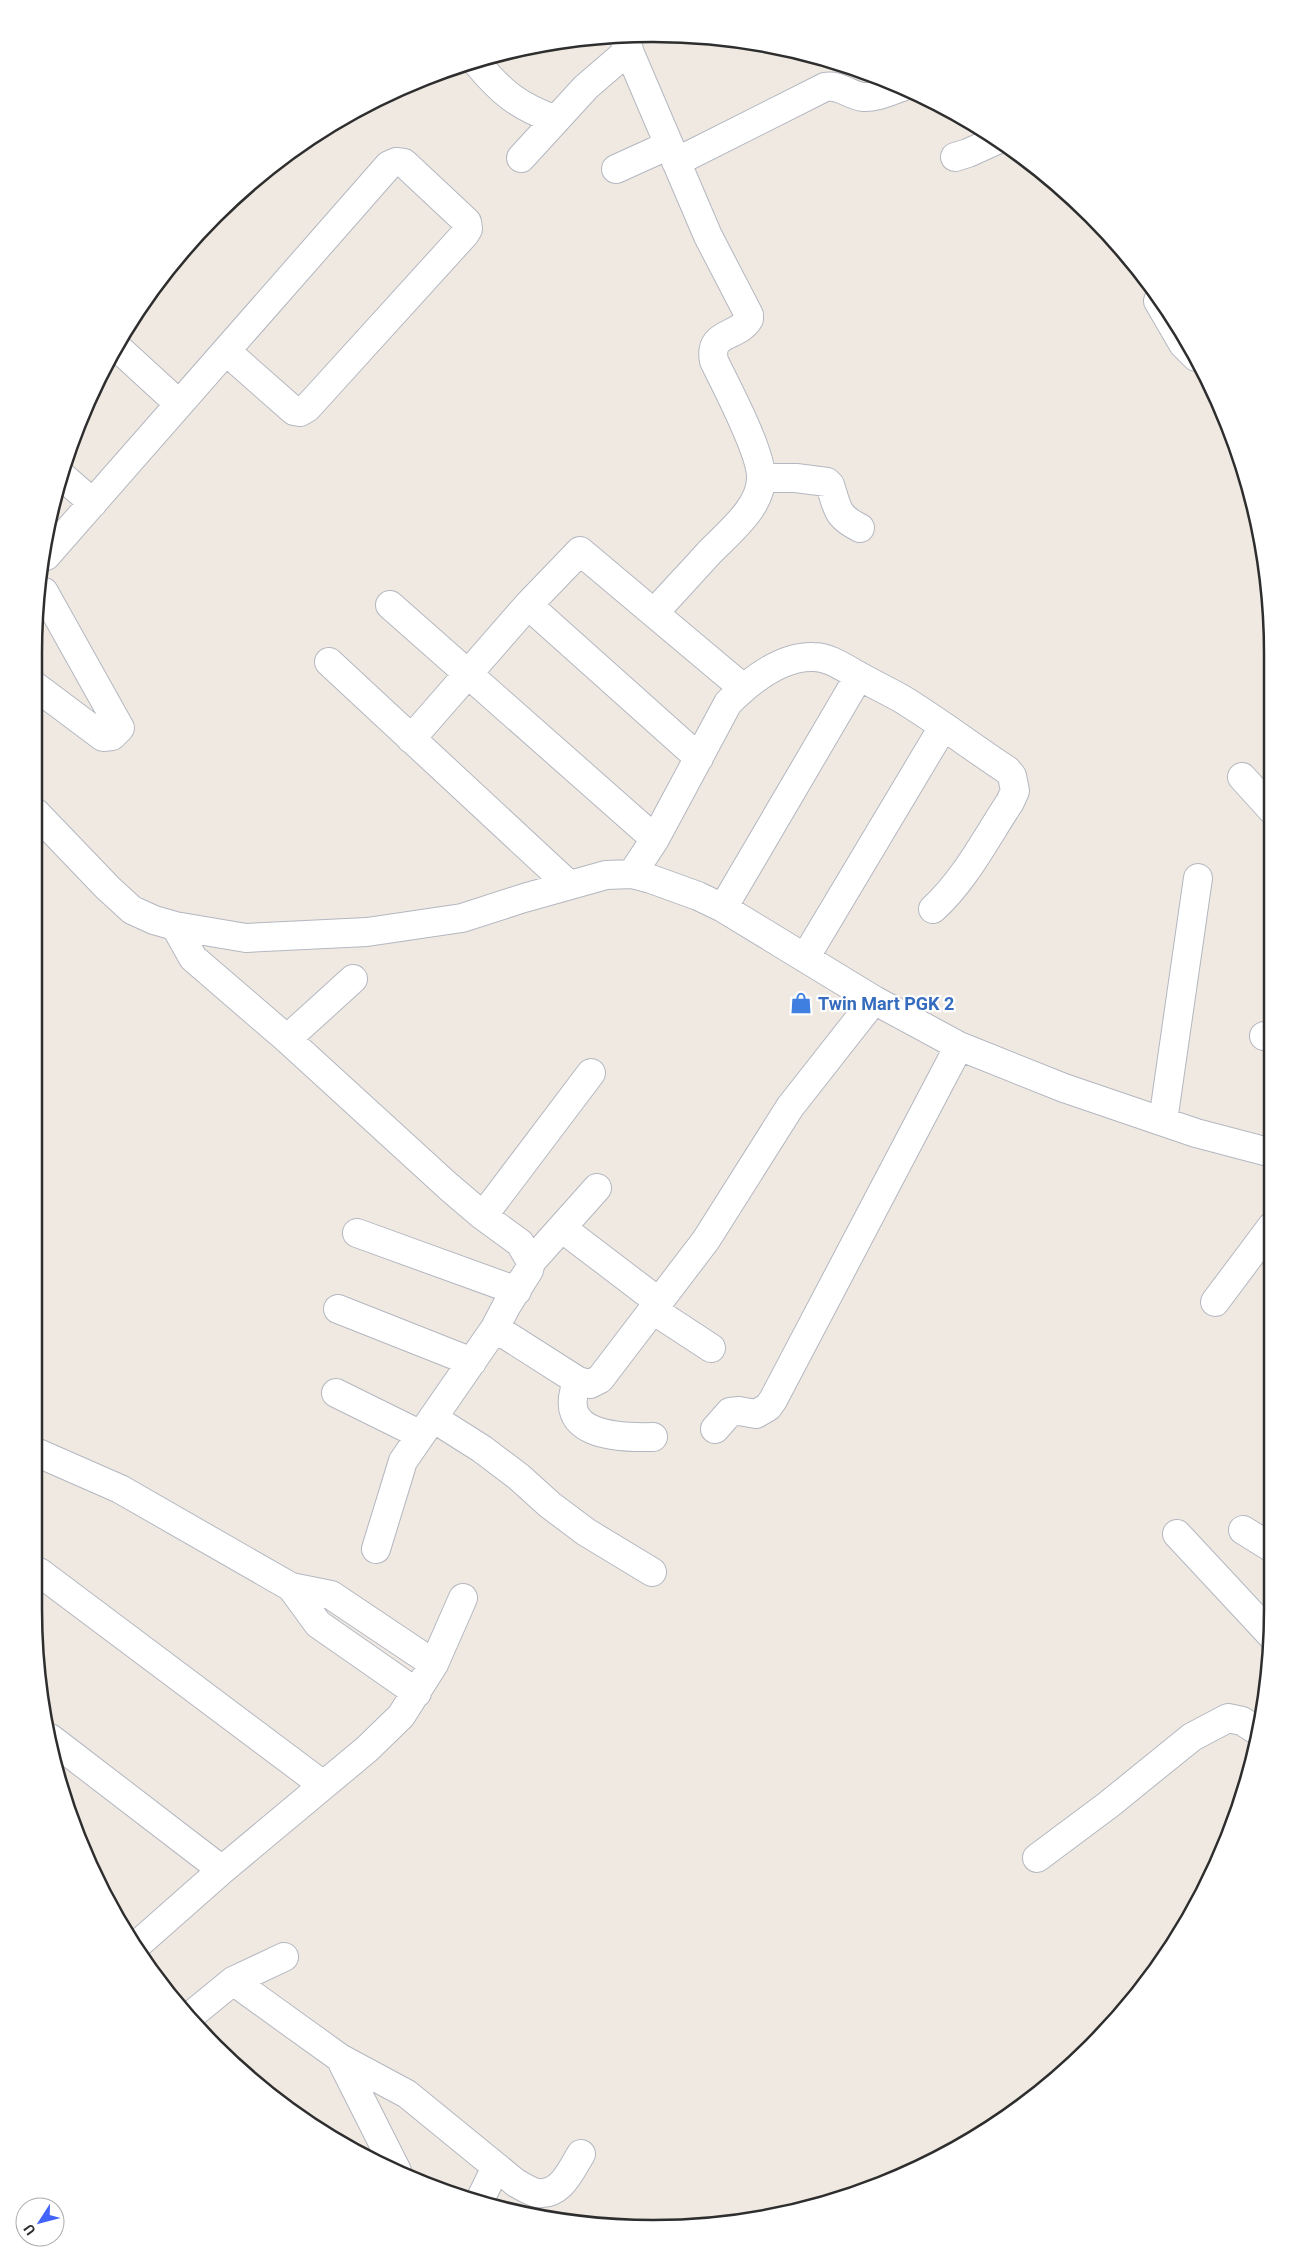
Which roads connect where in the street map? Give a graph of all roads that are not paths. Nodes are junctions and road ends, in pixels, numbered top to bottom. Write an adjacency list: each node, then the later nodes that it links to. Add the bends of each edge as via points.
1 (626, 44): 4 (street); 6 (street)
2 (481, 67): 4 (street, via 498,88 520,104)
3 (890, 91): 6 (street, via 861,97 833,85 824,87)
4 (556, 120): 8 (street)
5 (990, 143): 7 (street)
6 (673, 153): 9 (street); 13 (street, via 708,236 749,315 744,326 722,338 712,350 754,450)
7 (955, 157)
8 (521, 158)
9 (616, 169)
10 (226, 351): 10 (street, via 389,165 404,163 467,222 465,234 300,412 294,411); 12 (street)
11 (122, 352): 12 (street)
12 (179, 404): 15 (street)
13 (762, 478): 16 (street, via 827,482 838,513); 21 (street, via 753,502 736,527)
14 (67, 481): 15 (street)
15 (93, 503): 17 (street)
16 (860, 528)
17 (52, 550)
18 (45, 605): 26 (street, via 120,728 112,736 103,737)
19 (390, 605): 23 (street)
20 (528, 605): 21 (street, via 580,551); 23 (street); 29 (street)
21 (654, 613): 25 (street)
22 (328, 662): 28 (street)
23 (467, 674): 28 (street); 33 (street)
24 (859, 676): 25 (street, via 829,659 802,657 775,668); 27 (street); 37 (street)
25 (743, 688): 29 (street, via 728,703)
26 (42, 691)
27 (943, 726): 38 (street, via 1007,770 1015,790 960,878 946,898); 40 (street)
28 (411, 739): 36 (street)
29 (698, 758): 33 (street)
30 (1242, 777): 31 (street)
31 (1264, 801)
32 (42, 819): 39 (street, via 132,910)
33 (655, 840): 34 (street)
34 (632, 874): 36 (street, via 606,875); 37 (street, via 675,886)
35 (1198, 878): 46 (street)
36 (568, 885): 39 (street, via 462,918 367,932 246,938)
37 (723, 908): 40 (street)
38 (933, 909)
39 (175, 926): 43 (street, via 193,958)
40 (805, 958): 42 (street)
41 (353, 979): 43 (street)
42 (874, 1000): 44 (street); 56 (street, via 790,1107 706,1240)
43 (287, 1039): 49 (street)
44 (959, 1046): 46 (street, via 1064,1088); 64 (street, via 773,1400 756,1414 730,1412)
45 (591, 1073): 49 (street)
46 (1164, 1121): 47 (street)
47 (1264, 1151)
48 (597, 1188): 50 (street)
49 (484, 1216): 53 (street, via 520,1243)
50 (563, 1229): 53 (street); 56 (street)
51 (357, 1233): 54 (street)
52 (1264, 1237): 55 (street)
53 (531, 1262): 54 (street)
54 (517, 1292): 58 (street)
55 (1215, 1302)
56 (656, 1306): 59 (street); 61 (street, via 600,1379 590,1384)
57 (338, 1309): 60 (street)
58 (496, 1328): 60 (street); 61 (street)
59 (711, 1348)
60 (472, 1362): 63 (street)
61 (578, 1381): 65 (street, via 571,1402 575,1414 587,1426 613,1436)
62 (336, 1393): 63 (street)
63 (427, 1426): 70 (street, via 398,1472); 71 (street, via 504,1466 586,1532)
64 (714, 1429)
65 (653, 1437)
66 (42, 1455): 73 (street, via 120,1489)
67 (1243, 1530): 69 (street)
68 (1177, 1534): 75 (street)
69 (1264, 1543)
70 (376, 1550)
71 (652, 1572)
72 (42, 1574): 80 (street)
73 (291, 1587): 76 (street, via 330,1595); 77 (street, via 318,1624)
74 (463, 1598): 76 (street)
75 (1264, 1627)
76 (434, 1664): 77 (street)
77 (417, 1693): 80 (street, via 385,1733)
78 (1253, 1728): 81 (street, via 1228,1718 1192,1737)
79 (58, 1744): 82 (street)
80 (323, 1785): 82 (street)
81 (1037, 1858)
82 (222, 1870): 83 (street)
83 (141, 1941)
84 (284, 1957): 85 (street)
85 (233, 1981): 86 (street); 87 (street)
86 (195, 2012)
87 (340, 2058): 89 (street); 90 (street, via 407,2094)
88 (581, 2154): 90 (street, via 564,2182 553,2190 537,2193)
89 (391, 2160)
90 (496, 2167): 91 (street)
91 (482, 2195)

